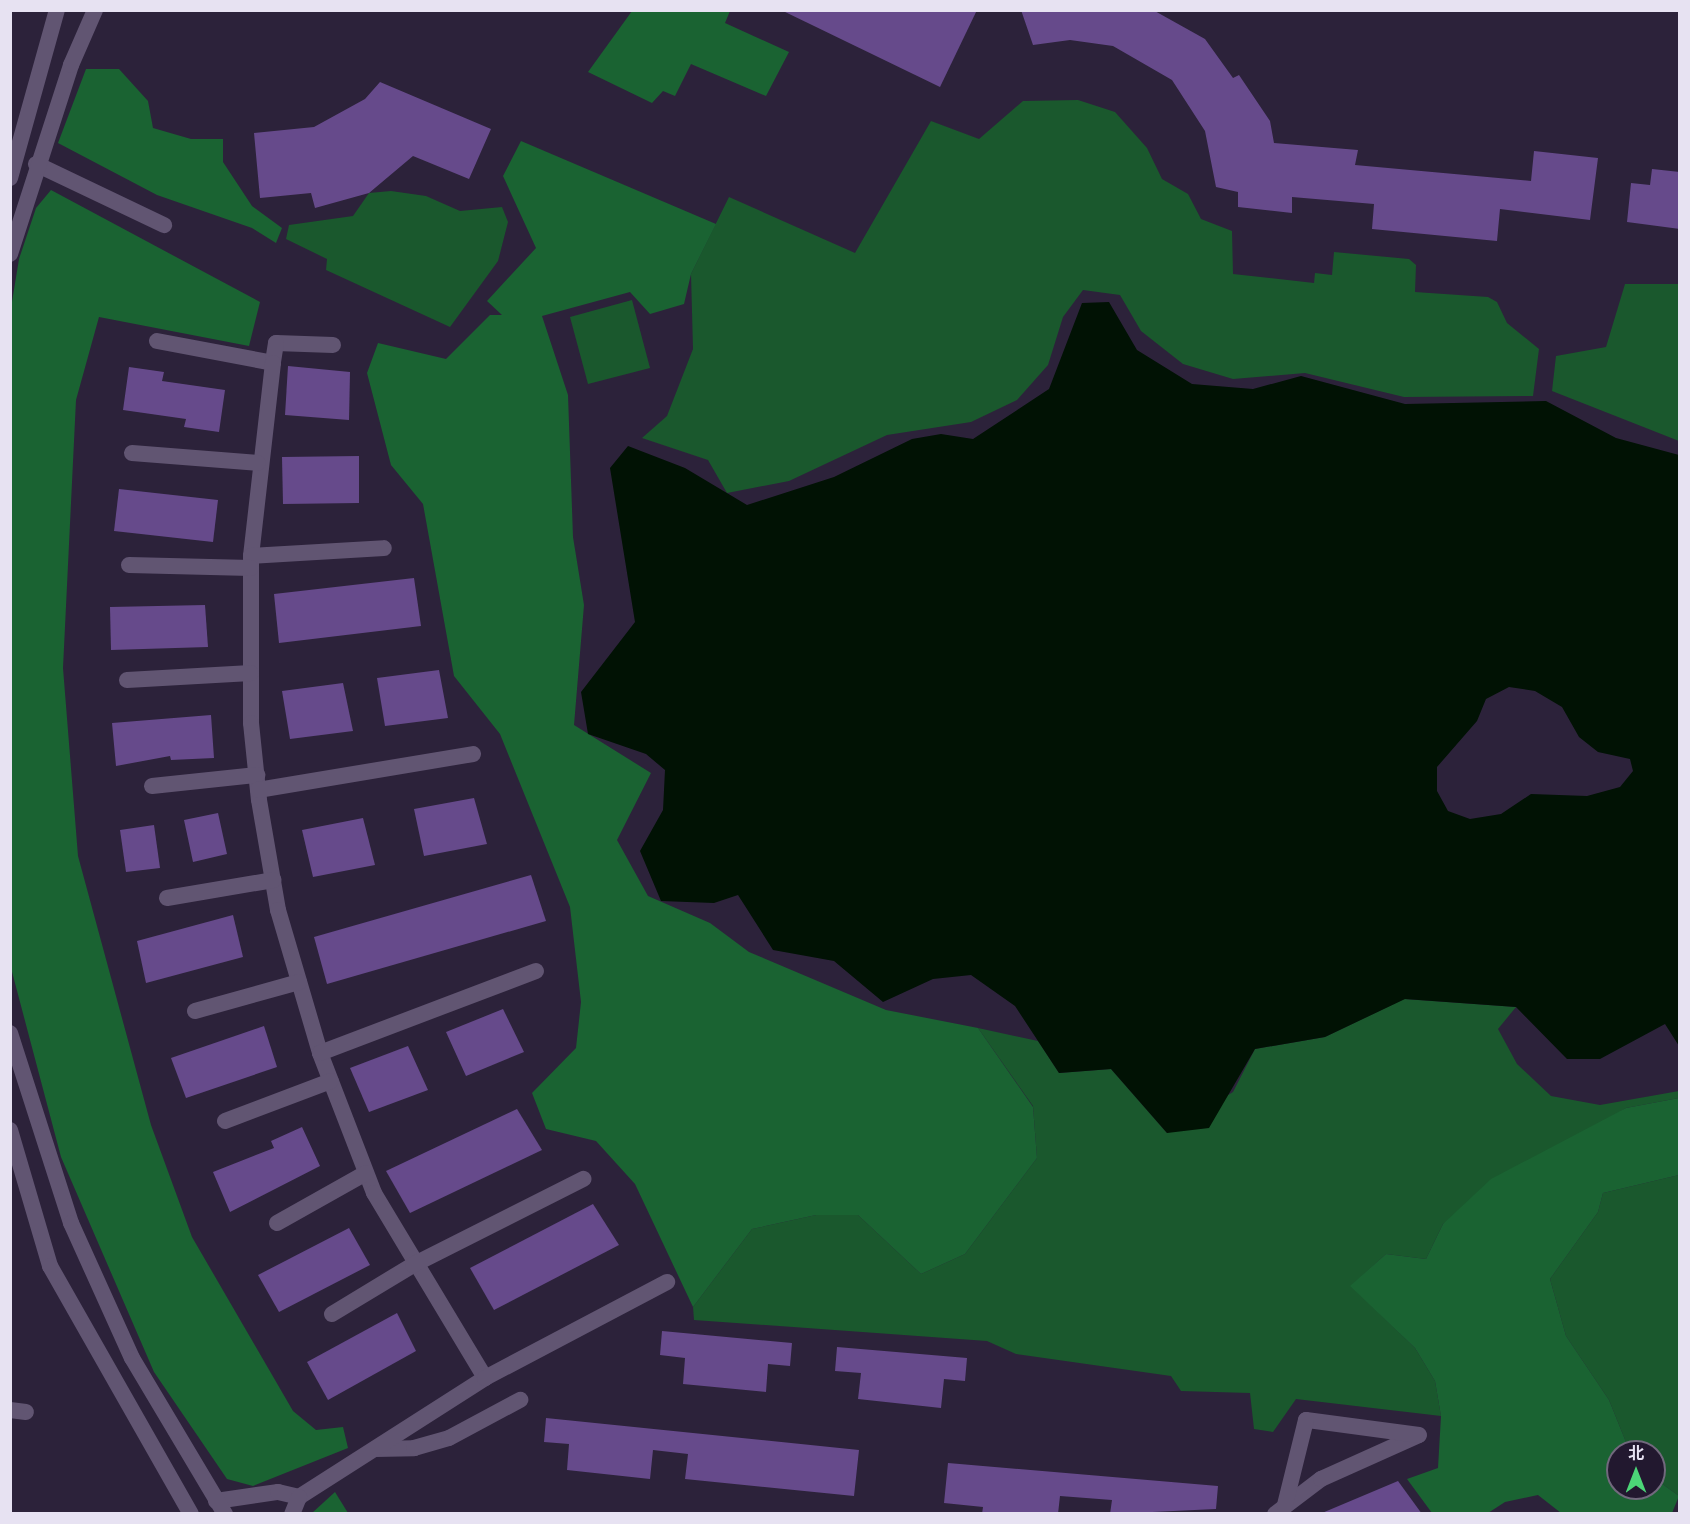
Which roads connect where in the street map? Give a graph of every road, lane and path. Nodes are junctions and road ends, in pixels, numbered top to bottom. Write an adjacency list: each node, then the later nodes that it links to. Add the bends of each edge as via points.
1 (57, 10): 4 (street)
2 (95, 10): 3 (street)
3 (36, 164): 5 (street); 6 (street)
4 (10, 178)
5 (164, 225)
6 (10, 254)
7 (157, 342): 9 (street)
8 (333, 345): 9 (street, via 276,343)
9 (273, 363): 11 (street)
10 (132, 453): 11 (street)
11 (258, 463): 13 (street)
12 (384, 548): 13 (street)
13 (251, 562): 14 (street); 15 (street)
14 (129, 565)
15 (251, 673): 16 (street); 18 (street)
16 (127, 680)
17 (473, 754): 18 (street)
18 (257, 783): 19 (street); 20 (street)
19 (152, 786)
20 (273, 880): 21 (street); 23 (street)
21 (166, 898)
22 (536, 971): 26 (street)
23 (299, 982): 24 (street); 26 (street)
24 (195, 1011)
25 (10, 1034): 40 (street, via 71,1223 132,1358)
26 (320, 1053): 27 (street)
27 (331, 1081): 28 (street); 30 (street)
28 (225, 1121)
29 (10, 1130): 42 (street, via 50,1266)
30 (366, 1173): 32 (street); 33 (street)
31 (583, 1179): 33 (street)
32 (277, 1223)
33 (413, 1265): 35 (street); 36 (street)
34 (667, 1282): 36 (street)
35 (332, 1314)
36 (485, 1378): 38 (street)
37 (520, 1401): 38 (street, via 449,1438 414,1448)
38 (375, 1449): 39 (street)
39 (299, 1497): 40 (street, via 278,1492); 43 (street)
40 (220, 1507)
41 (1280, 1509): 41 (street, via 1321,1479 1419,1435 1306,1420)
42 (191, 1514)
43 (292, 1514)

